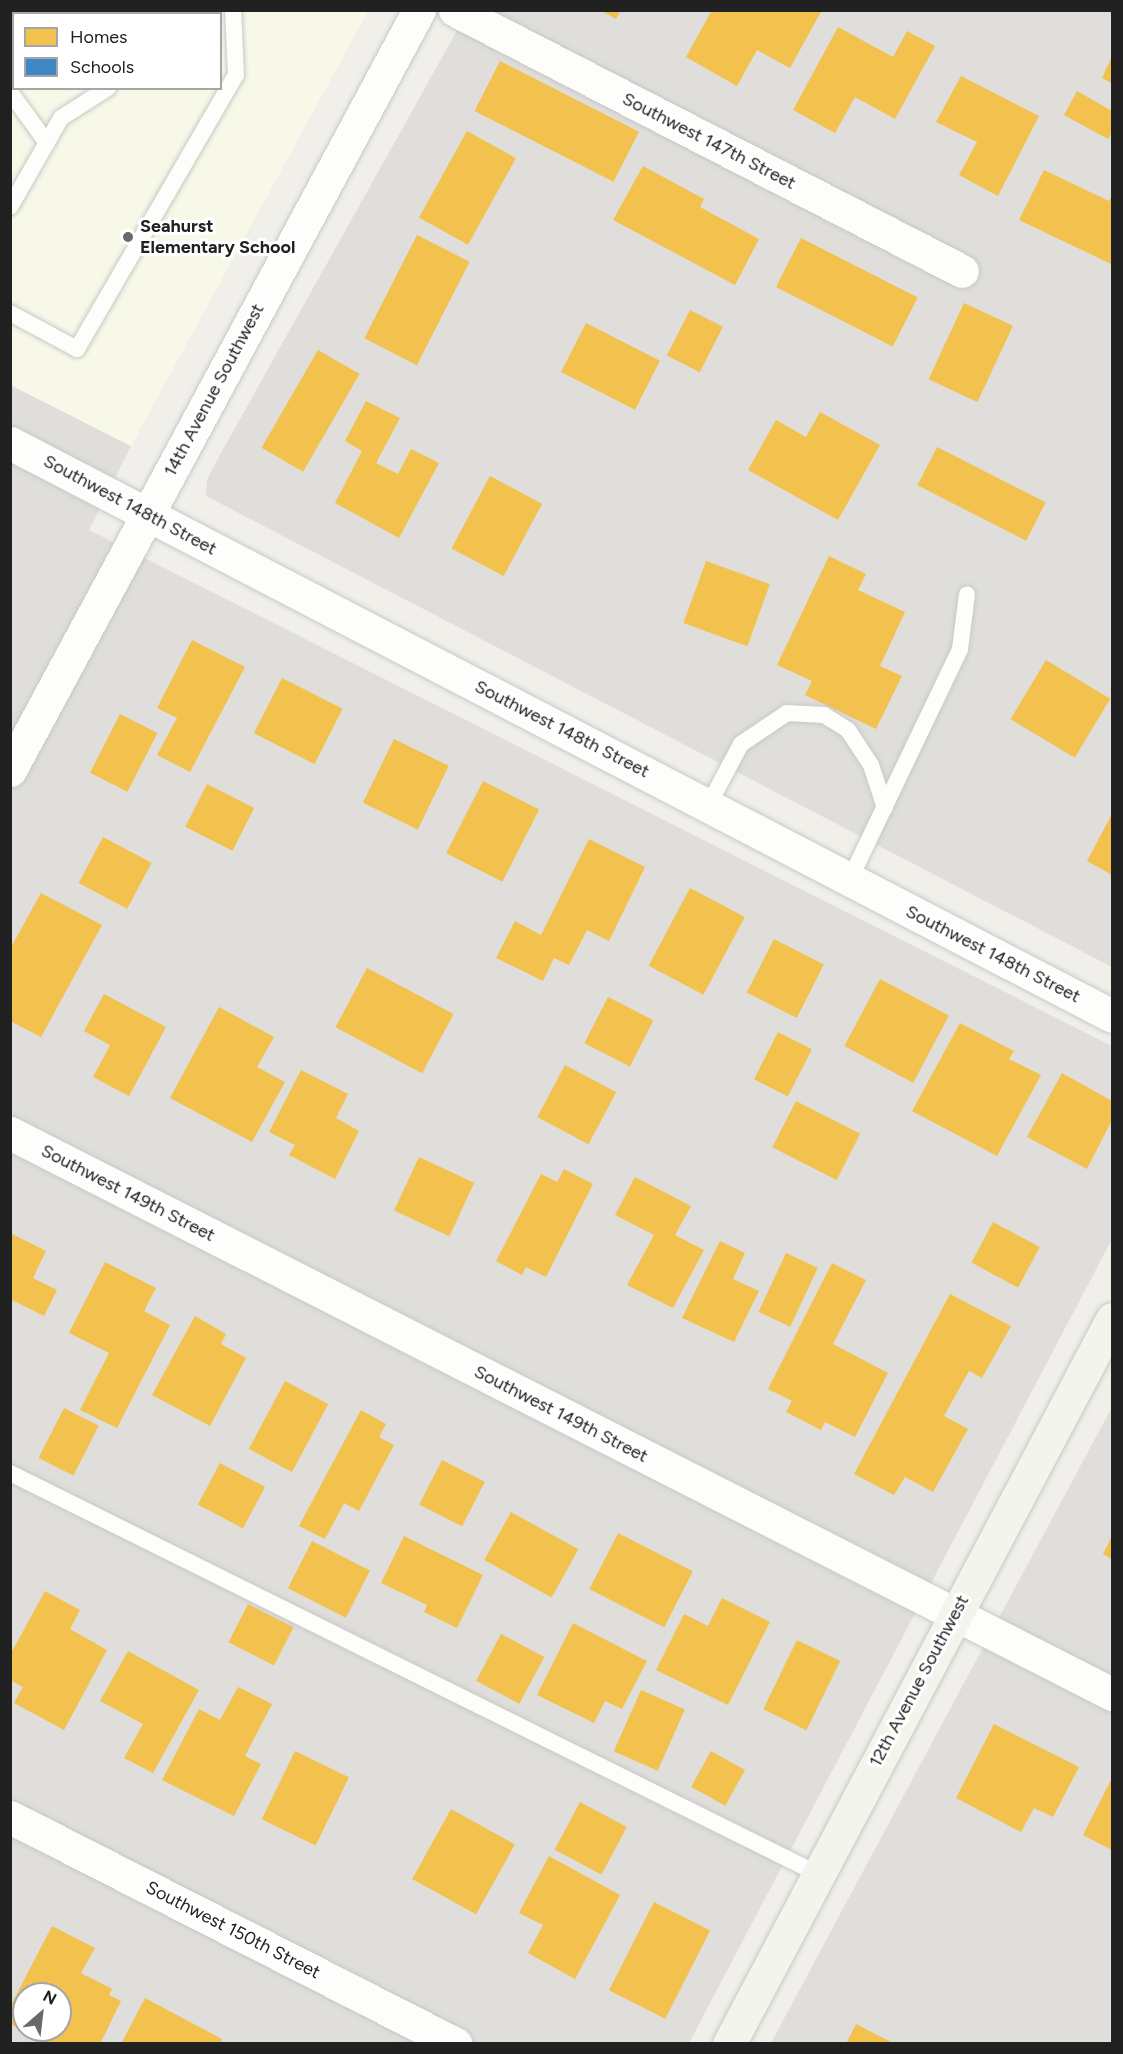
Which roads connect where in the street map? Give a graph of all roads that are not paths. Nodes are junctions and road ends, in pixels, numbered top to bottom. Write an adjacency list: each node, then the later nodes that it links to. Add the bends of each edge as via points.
1 (233, 10): 9 (lane, via 236,75 77,349)
2 (419, 10): 11 (street, 14th Avenue Southwest)
3 (455, 10): 8 (street, Southwest 147th Street)
4 (105, 90): 6 (lane, via 61,118)
5 (10, 92): 6 (lane)
6 (47, 143): 7 (lane)
7 (10, 207)
8 (962, 271)
9 (10, 313)
10 (10, 443): 11 (street, Southwest 148th Street)
11 (147, 514): 13 (street, 14th Avenue Southwest); 14 (street, Southwest 148th Street)
12 (967, 594): 15 (lane, via 960,649)
13 (10, 770)
14 (708, 806): 15 (lane, via 741,744 787,713 824,715 848,730 871,765); 16 (street, Southwest 148th Street)
15 (885, 808): 16 (lane)
16 (850, 879): 17 (street, Southwest 148th Street)
17 (1113, 1016)
18 (10, 1133): 21 (street, Southwest 149th Street)
19 (1113, 1319): 21 (street, 12th Avenue Southwest)
20 (10, 1473): 24 (lane)
21 (954, 1614): 22 (street, Southwest 149th Street); 24 (street, 12th Avenue Southwest)
22 (1113, 1694)
23 (10, 1817): 25 (street, Southwest 150th Street)
24 (818, 1874): 26 (street, 12th Avenue Southwest)
25 (455, 2043)
26 (729, 2043)

